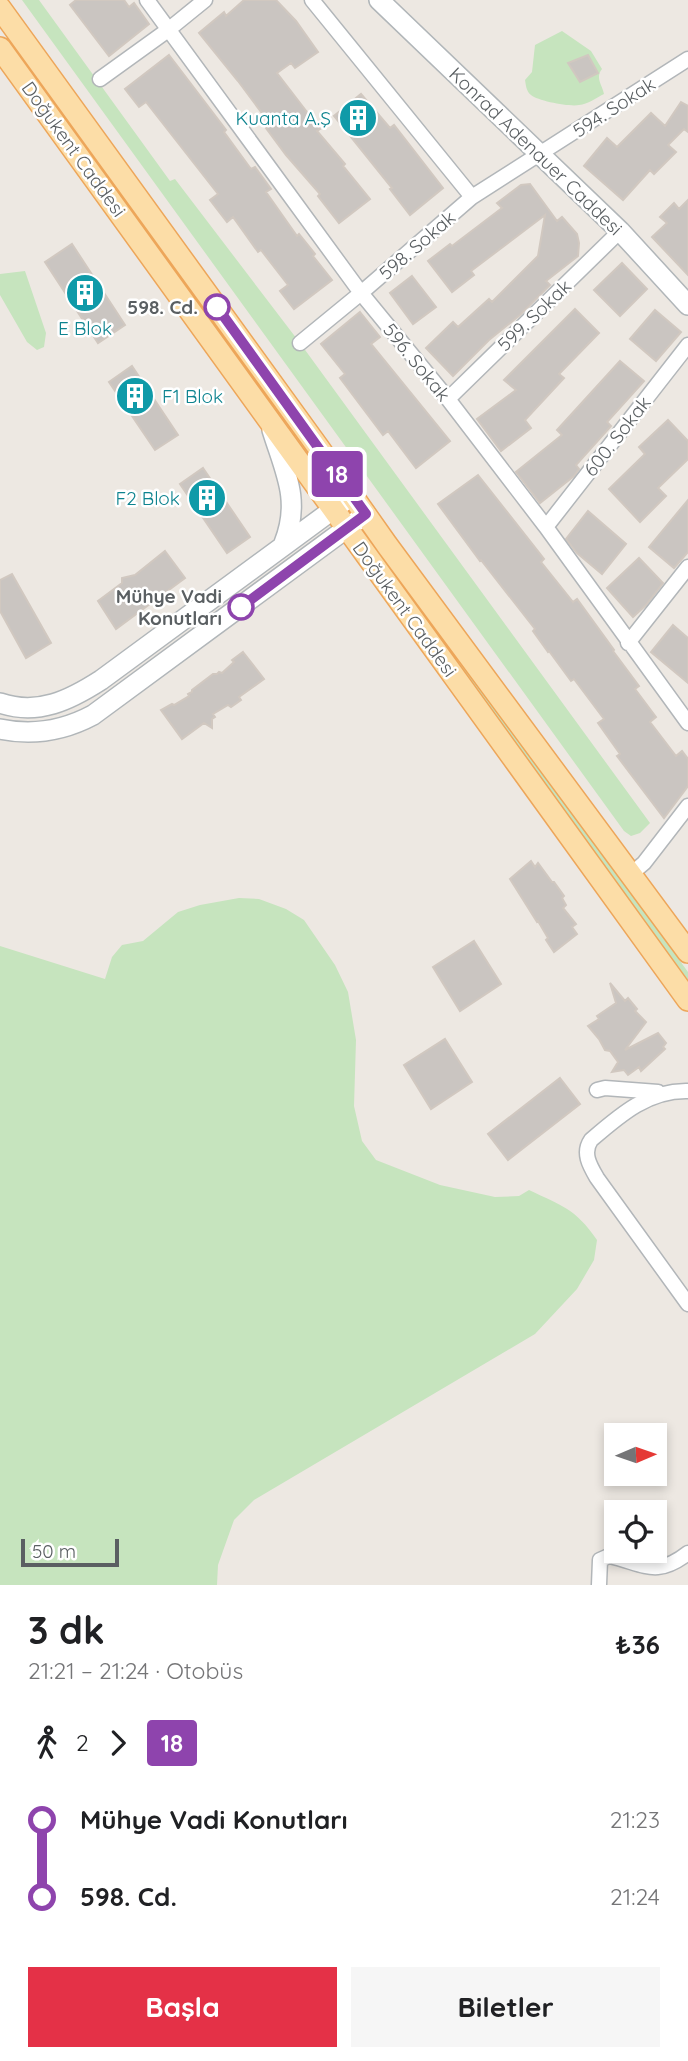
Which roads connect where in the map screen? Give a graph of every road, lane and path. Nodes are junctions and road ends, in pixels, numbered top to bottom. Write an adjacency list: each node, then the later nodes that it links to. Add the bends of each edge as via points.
1 (146, 0): 6 (street, 596. Sokak)
2 (205, 0): 6 (street)
3 (312, 0): 11 (street)
4 (379, 0): 10 (main road, Konrad Adenauer Caddesi)
5 (0, 8): 19 (main road, Doğukent Caddesi)
6 (168, 30): 9 (street); 13 (street, 596. Sokak)
7 (0, 48): 18 (main road, Doğukent Caddesi)
8 (688, 59): 10 (street, 594. Sokak)
9 (100, 79)
10 (540, 154): 11 (street, 598. Sokak); 12 (main road, Konrad Adenauer Caddesi)
11 (472, 197): 13 (street, 598. Sokak)
12 (620, 231): 14 (main road, Konrad Adenauer Caddesi); 17 (street, 599. Sokak)
13 (361, 293): 15 (street, 598. Sokak); 17 (street, 596. Sokak)
14 (688, 305)
15 (300, 343)
16 (688, 345): 22 (street, 600. Sokak)
17 (448, 399): 22 (street, 596. Sokak)
18 (269, 419): 20 (main road, Doğukent Caddesi); 24 (main road, via 293,501)
19 (352, 495): 20 (main road); 21 (main road, Doğukent Caddesi)
20 (334, 509): 23 (main road, Doğukent Caddesi); 24 (main road)
21 (366, 514): 23 (main road); 31 (main road, Doğukent Caddesi)
22 (546, 527): 26 (street, 596. Sokak)
23 (347, 528): 29 (main road, via 93,715 54,730); 33 (main road, Doğukent Caddesi)
24 (284, 544): 27 (main road, via 77,696 39,708)
25 (688, 566): 26 (street)
26 (628, 643): 28 (street, 596. Sokak)
27 (0, 703)
28 (688, 723)
29 (0, 729)
30 (688, 806): 31 (street)
31 (631, 874): 32 (main road, Doğukent Caddesi)
32 (688, 952)
33 (688, 1000)
34 (597, 1090): 36 (street)
35 (688, 1091): 36 (street)
36 (663, 1092): 37 (street, via 619,1116 587,1144 586,1155 597,1178)
37 (688, 1304)
38 (688, 1553): 39 (street, via 659,1568 610,1556 600,1560)
39 (599, 1585)

